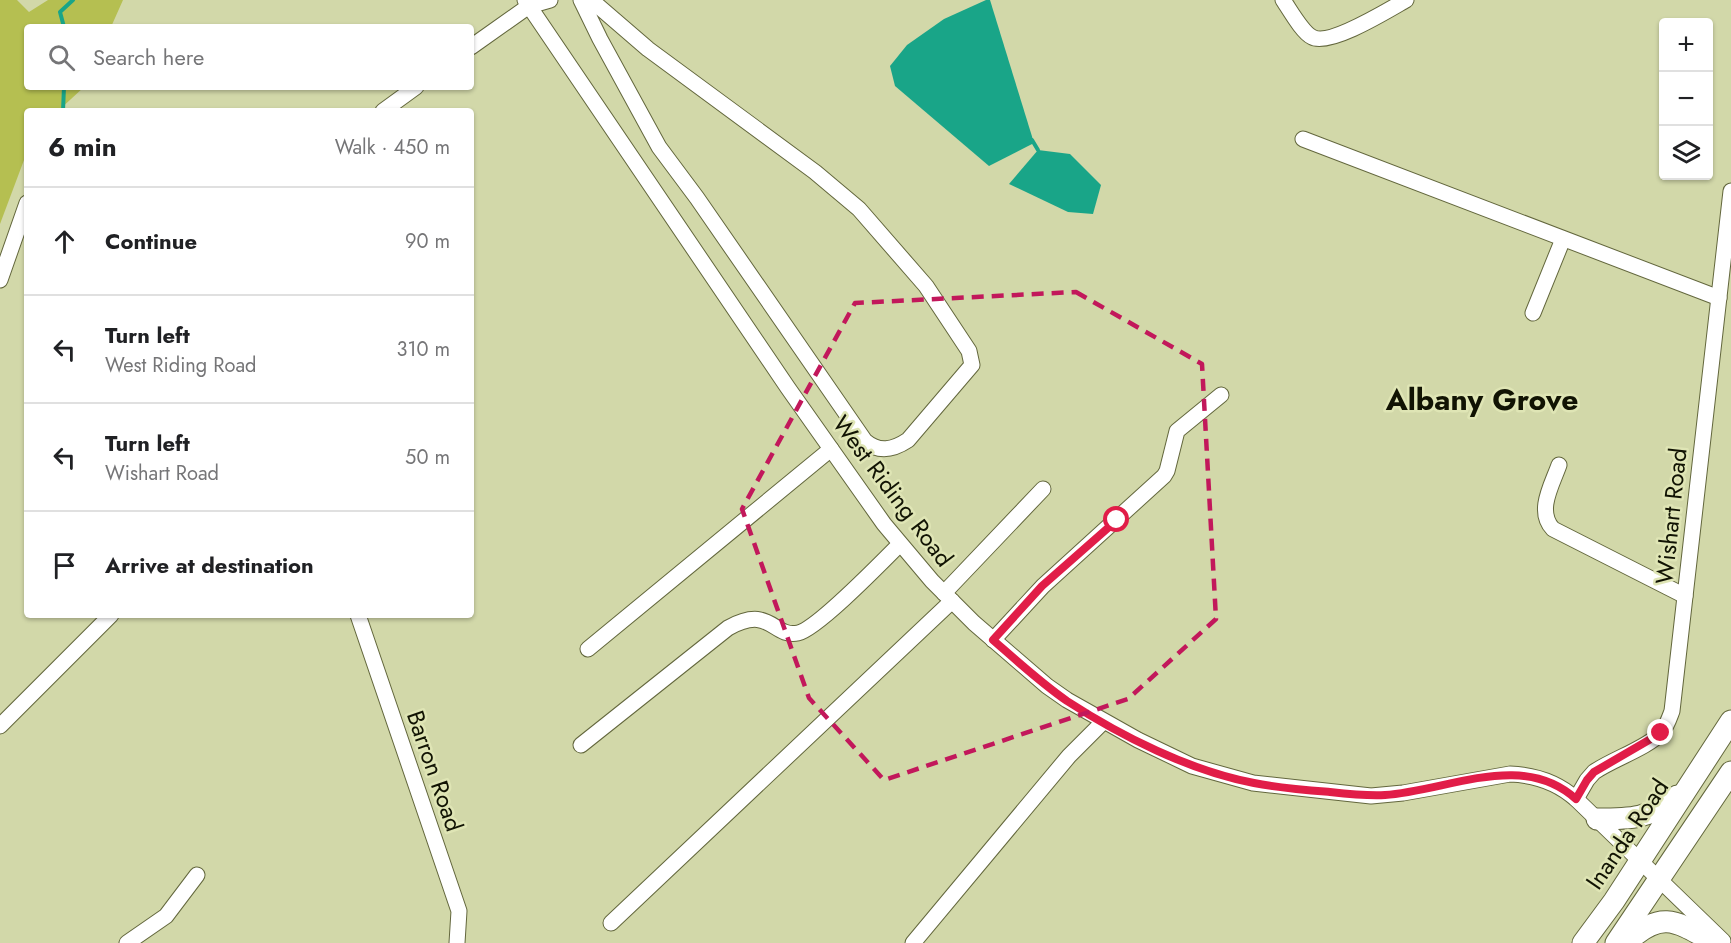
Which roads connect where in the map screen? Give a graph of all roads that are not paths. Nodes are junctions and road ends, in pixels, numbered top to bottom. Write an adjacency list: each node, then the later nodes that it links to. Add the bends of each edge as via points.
1 (550, 0): 6 (street)
2 (581, 0): 3 (street, via 658,147 864,441 881,449 908,440 972,365 969,351 926,286 840,192)
3 (587, 0)
4 (1283, 0): 5 (street, via 1302,27 1317,39 1375,18)
5 (1406, 0)
6 (527, 3): 7 (street); 18 (street, West Riding Road)
7 (474, 45)
8 (412, 90): 9 (street)
9 (387, 108)
10 (1303, 139): 13 (street)
11 (1731, 191): 15 (street, Wishart Road)
12 (24, 212): 14 (street)
13 (1563, 238): 15 (street); 16 (street)
14 (0, 280)
15 (1719, 298): 22 (street, Wishart Road)
16 (1533, 313)
17 (1221, 395): 26 (street, via 1176,433 1164,476 1042,586)
18 (831, 449): 21 (street, West Riding Road); 27 (street)
19 (1559, 465): 22 (street, via 1544,513 1548,525)
20 (1044, 489): 23 (street)
21 (900, 544): 23 (street, West Riding Road); 31 (street, via 807,629 792,633 759,619 738,622)
22 (1685, 596): 34 (street, Wishart Road, via 1668,723 1651,741 1594,772)
23 (948, 597): 26 (street, West Riding Road); 39 (street)
24 (108, 618): 30 (street)
25 (359, 618): 41 (street, Barron Road, via 459,911)
26 (993, 640): 29 (street, West Riding Road, via 1047,686)
27 (588, 649)
28 (1731, 721): 33 (main road, Inanda Road)
29 (1103, 722): 34 (street, West Riding Road, via 1192,765 1253,783 1371,796 1517,774 1546,780); 42 (street, via 1069,756)
30 (0, 726)
31 (581, 745)
32 (1731, 772): 38 (main road)
33 (1691, 784): 35 (main road, via 1654,812 1629,819); 36 (main road, Inanda Road)
34 (1576, 799): 35 (street, West Riding Road)
35 (1597, 819): 36 (street, West Riding Road)
36 (1640, 862): 38 (street, West Riding Road); 43 (main road, Inanda Road)
37 (197, 875): 40 (street, via 166,916)
38 (1659, 881): 44 (main road); 47 (street, West Riding Road)
39 (610, 923)
40 (127, 943)
41 (457, 943)
42 (913, 943)
43 (1583, 943)
44 (1616, 943)
45 (1626, 943): 46 (main road, via 1642,928 1664,921 1688,927)
46 (1715, 943)
47 (1725, 943)

